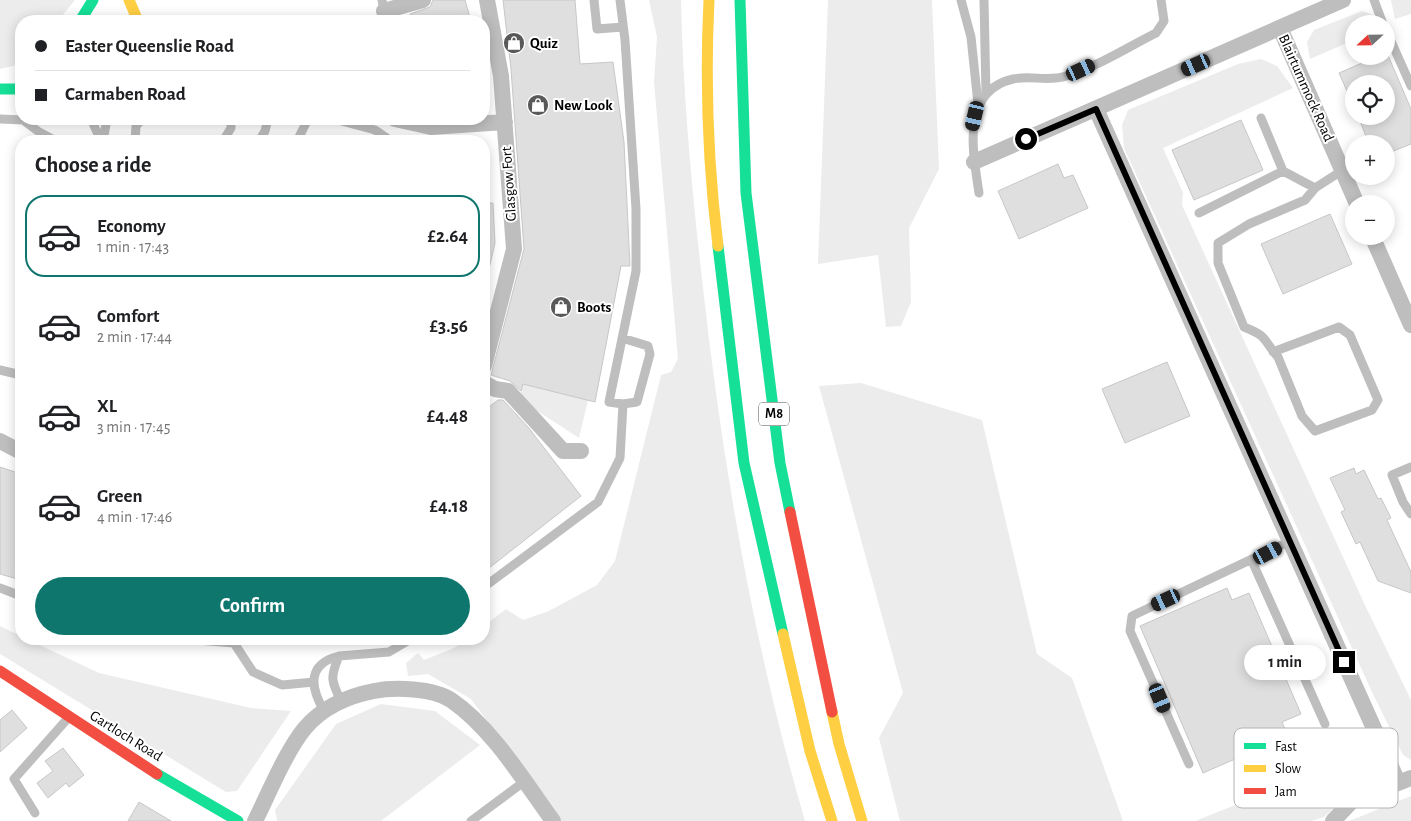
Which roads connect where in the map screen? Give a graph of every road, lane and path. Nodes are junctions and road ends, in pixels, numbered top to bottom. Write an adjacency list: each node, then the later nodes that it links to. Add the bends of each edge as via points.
1 (93, 0): 16 (main road)
2 (129, 0): 17 (main road)
3 (423, 0): 15 (street)
4 (487, 0): 18 (street, Glasgow Fort)
5 (594, 0): 21 (lane, via 597,29)
6 (620, 0): 21 (lane)
7 (708, 0): 24 (main road, M8)
8 (740, 0): 91 (main road, M8, via 746,193 780,463 839,744)
9 (961, 0): 30 (lane, via 971,37)
10 (984, 0): 29 (lane)
11 (1161, 0): 29 (lane, via 1164,21 1156,33 1068,76 1051,80 1015,78 998,84)
12 (1344, 0): 22 (street)
13 (1374, 0): 19 (lane)
14 (697, 9): 24 (main road)
15 (384, 11)
16 (84, 15)
17 (135, 15)
18 (490, 15)
19 (1380, 15)
20 (490, 16): 35 (street, Glasgow Fort, via 501,76)
21 (623, 27): 53 (lane, via 636,218 636,271)
22 (1280, 28): 31 (street); 44 (street, Blairtummock Road)
23 (1395, 50): 26 (lane)
24 (706, 62): 90 (main road, M8, via 711,193 744,463 810,751)
25 (15, 83): 27 (main road)
26 (1411, 86)
27 (2, 89): 28 (main road)
28 (15, 89)
29 (986, 95): 30 (lane)
30 (978, 104): 43 (lane, via 972,128)
31 (1096, 109): 43 (street); 65 (street)
32 (0, 118): 34 (lane)
33 (1260, 118): 45 (lane)
34 (15, 119)
35 (504, 122): 36 (street); 54 (street, Glasgow Fort, via 514,249)
36 (490, 123)
37 (31, 125): 41 (lane)
38 (356, 125): 42 (lane)
39 (422, 125): 40 (street)
40 (460, 125)
41 (47, 135)
42 (383, 135)
43 (974, 162): 47 (lane)
44 (1342, 170): 46 (lane); 48 (street, Blairtummock Road)
45 (1283, 171): 46 (lane); 49 (lane)
46 (1315, 188): 55 (lane, via 1305,200 1249,224 1218,243 1218,263 1244,328 1263,335)
47 (979, 193)
48 (1353, 195)
49 (1199, 213)
50 (1377, 245): 51 (street)
51 (1407, 305): 52 (street)
52 (1411, 325)
53 (622, 338): 59 (lane, via 609,402); 59 (lane, via 648,346 650,354 637,402)
54 (490, 343)
55 (1273, 352): 55 (lane, via 1302,416 1316,431 1372,410 1378,400 1350,335 1340,327)
56 (0, 370): 57 (lane)
57 (15, 374)
58 (490, 386): 62 (street, via 508,391 563,451)
59 (623, 404): 67 (lane, via 620,458 598,502)
60 (0, 440): 61 (street)
61 (15, 449)
62 (581, 450)
63 (1411, 467): 64 (lane, via 1392,475)
64 (1411, 514)
65 (1290, 541): 66 (lane); 79 (street)
66 (1252, 561): 78 (lane); 80 (lane, via 1132,616 1130,631)
67 (490, 583)
68 (0, 588): 69 (lane)
69 (15, 594)
70 (235, 645): 74 (lane, via 252,672 282,685)
71 (401, 645): 72 (lane, via 389,652)
72 (339, 656): 74 (lane, via 326,659 317,666); 75 (lane, via 332,674 333,685)
73 (0, 672): 77 (main road, Gartloch Road)
74 (314, 682): 76 (lane, via 315,696)
75 (342, 701): 76 (street); 83 (street, via 389,688 415,689 450,699 493,738)
76 (324, 711): 87 (street, via 305,728 293,746)
77 (69, 717): 85 (lane, via 14,779); 86 (main road, Gartloch Road, via 134,760)
78 (1325, 724)
79 (1380, 728)
80 (1189, 764)
81 (1398, 765): 82 (street)
82 (1405, 780)
83 (524, 781): 88 (lane); 89 (street)
84 (1345, 808): 92 (street)
85 (35, 812)
86 (238, 821)
87 (255, 821)
88 (471, 821)
89 (553, 821)
90 (832, 821)
91 (862, 821)
92 (1333, 821)

